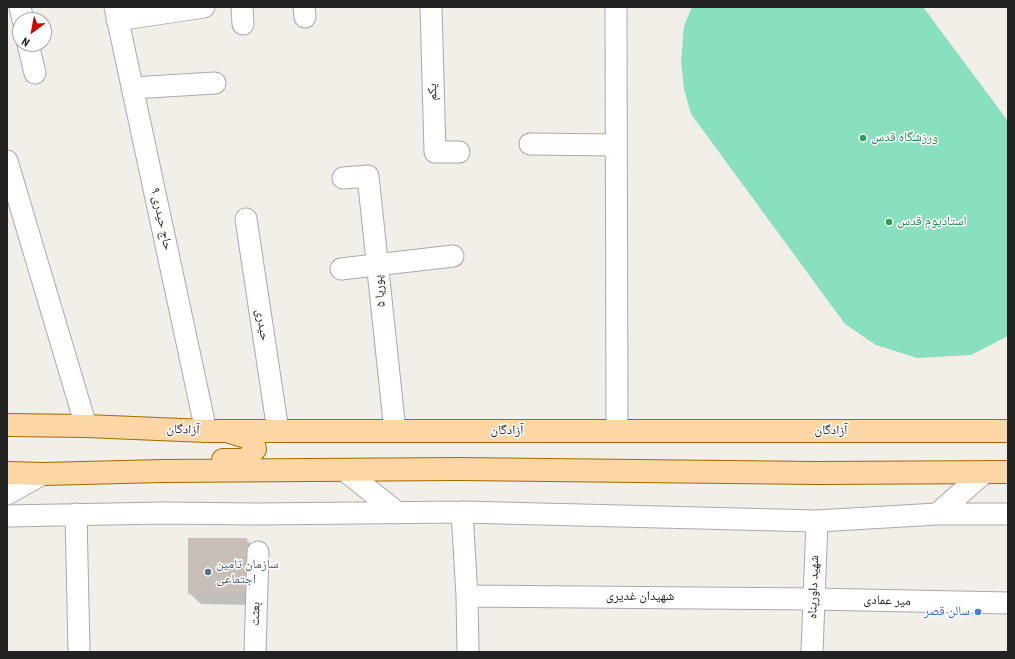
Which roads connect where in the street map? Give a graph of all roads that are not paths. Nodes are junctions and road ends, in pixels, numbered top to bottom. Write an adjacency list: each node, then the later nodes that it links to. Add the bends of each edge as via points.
1 (204, 7): 4 (street)
2 (431, 7): 11 (street, یکم, via 435,152)
3 (616, 7): 10 (street)
4 (116, 13): 8 (street, حاج حیدری ۹)
5 (30, 52): 6 (street)
6 (35, 73)
7 (215, 83): 8 (street)
8 (132, 88): 20 (street, حاج حیدری ۹)
9 (530, 144): 10 (street)
10 (616, 145): 23 (street)
11 (459, 152)
12 (7, 161): 19 (street)
13 (342, 178): 16 (street, پوریا ۵, via 368,176)
14 (246, 219): 21 (street, حیدری)
15 (453, 256): 16 (street)
16 (377, 264): 17 (street); 22 (street, پوریا ۵)
17 (341, 269)
18 (7, 424): 19 (main road, آزادگان)
19 (86, 426): 20 (main road, آزادگان)
20 (217, 431): 21 (main road, آزادگان); 26 (main road, via 246,437 253,441 255,449 249,457 242,460 143,465)
21 (278, 431): 22 (main road, آزادگان)
22 (395, 431): 23 (main road, آزادگان)
23 (618, 431): 24 (main road, آزادگان)
24 (1008, 431)
25 (344, 470): 26 (main road); 27 (main road); 33 (street)
26 (122, 472): 30 (main road)
27 (985, 472): 28 (main road); 35 (street)
28 (1008, 472)
29 (7, 473): 30 (main road)
30 (43, 474): 31 (street)
31 (7, 494)
32 (462, 512): 33 (street); 38 (street); 40 (street)
33 (398, 513): 34 (street)
34 (76, 514): 37 (street); 43 (street)
35 (937, 514): 36 (street); 38 (street)
36 (1008, 514)
37 (7, 516)
38 (817, 521): 41 (street, شهید داورپناه)
39 (258, 552): 44 (street, بعثت)
40 (467, 596): 41 (street, شهیدان غدیری); 45 (street)
41 (814, 599): 42 (street, میر عمادی); 46 (street, شهید داورپناه)
42 (1008, 604)
43 (79, 652)
44 (254, 652)
45 (468, 652)
46 (812, 652)

